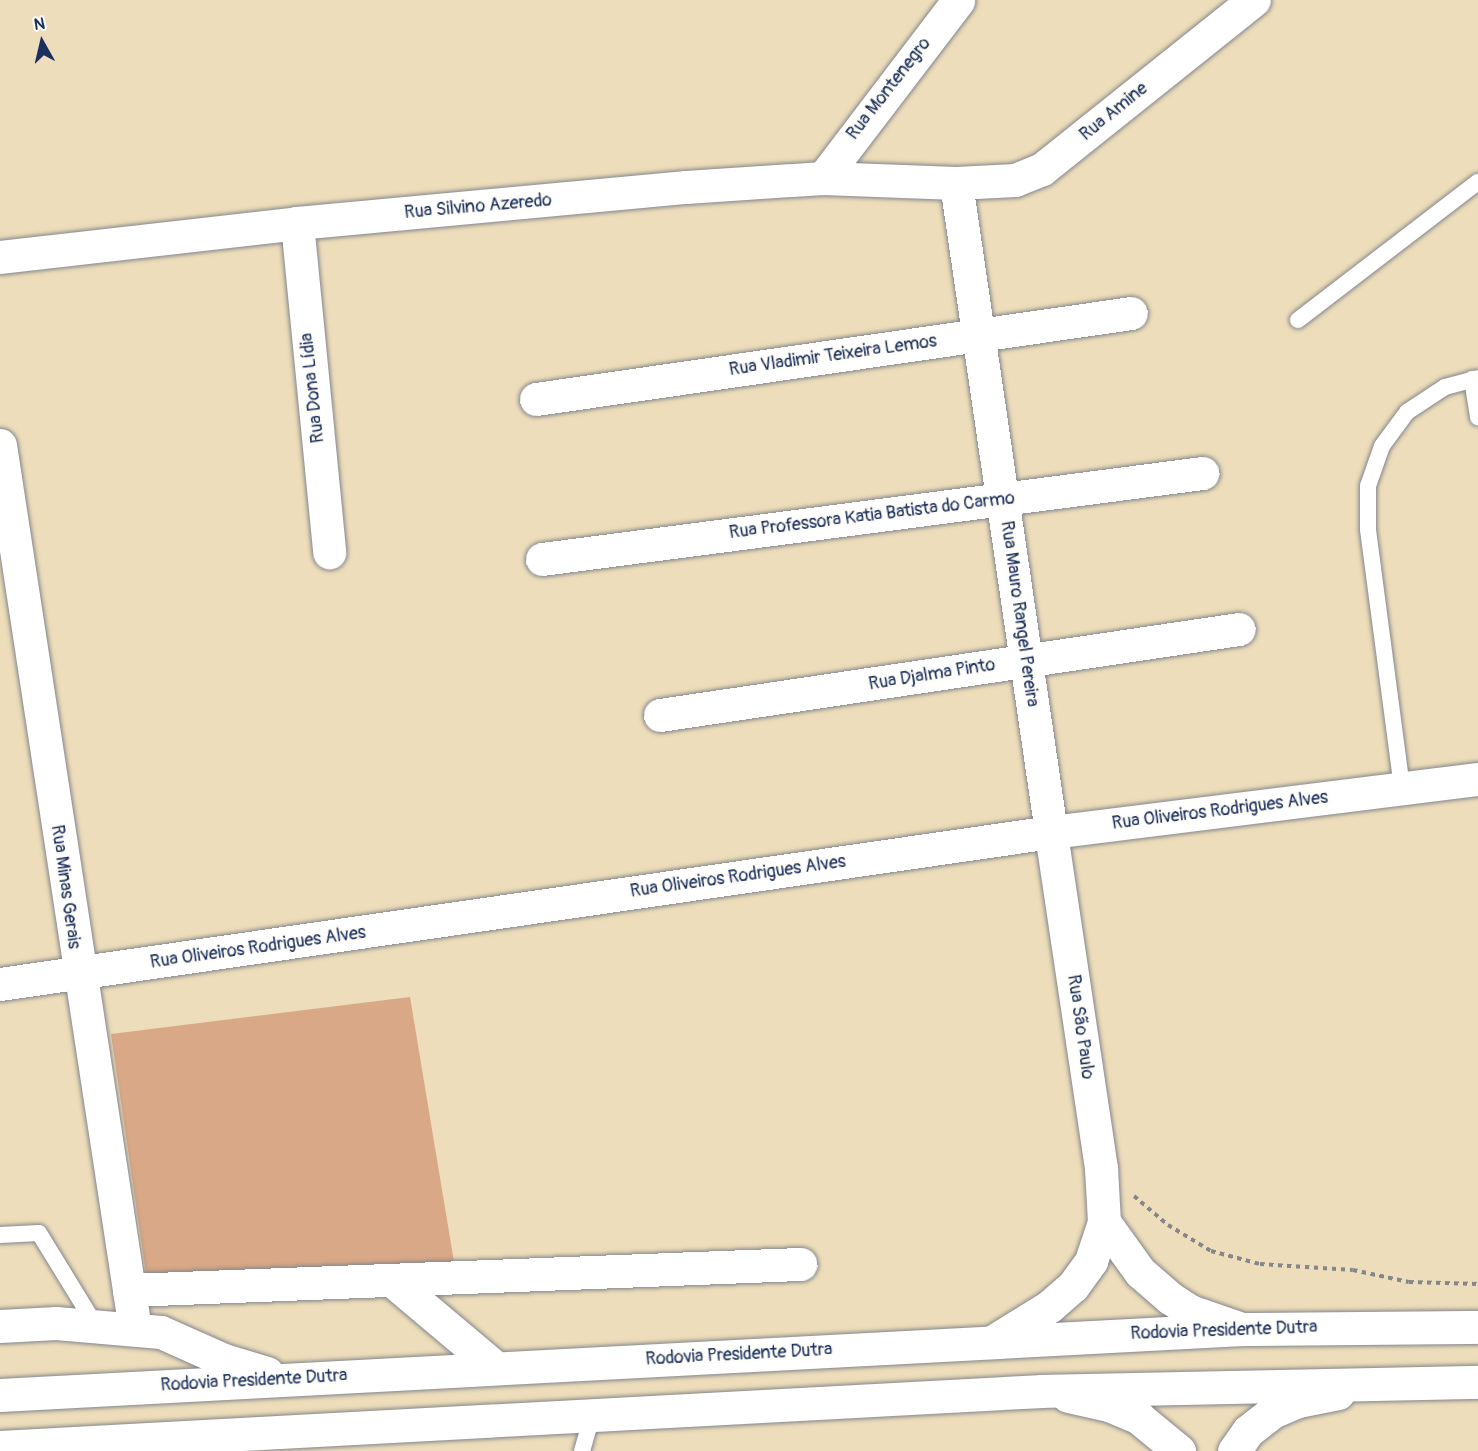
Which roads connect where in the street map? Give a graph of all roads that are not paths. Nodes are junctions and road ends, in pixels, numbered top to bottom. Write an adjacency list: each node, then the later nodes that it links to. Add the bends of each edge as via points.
1 (1254, 0): 5 (main road, Rua Amine, via 1042,169 1004,182)
2 (958, 1): 3 (main road, Rua Montenegro)
3 (823, 178): 5 (main road, Rua Silvino Azeredo); 6 (main road, Rua Silvino Azeredo)
4 (1478, 182): 9 (lane)
5 (956, 183): 10 (main road, Rua Mauro Rangel Pereira)
6 (297, 223): 7 (main road, Rua Silvino Azeredo); 18 (main road, Rua Dona Lídia)
7 (0, 257)
8 (1131, 313): 10 (main road, Rua Vladimir Teixeira Lemos)
9 (1298, 320)
10 (979, 335): 12 (main road, Rua Vladimir Teixeira Lemos); 17 (main road, Rua Mauro Rangel Pereira)
11 (1475, 378): 13 (lane); 24 (lane, via 1444,387 1407,412 1382,446 1368,486 1368,528)
12 (536, 399)
13 (1478, 418)
14 (0, 445): 16 (main road, Rua Minas Gerais)
15 (1202, 473): 17 (main road, Rua Professora Katia Batista do Carmo)
16 (2, 476): 26 (main road, Rua Minas Gerais)
17 (1002, 499): 19 (main road, Rua Professora Katia Batista do Carmo); 21 (main road, Rua Mauro Rangel Pereira)
18 (329, 552)
19 (542, 559)
20 (1239, 629): 21 (main road, Rua Djalma Pinto)
21 (1026, 661): 22 (main road, Rua Djalma Pinto); 25 (main road, Rua Mauro Rangel Pereira)
22 (660, 716)
23 (1478, 779): 24 (main road, Rua Oliveiros Rodrigues Alves)
24 (1402, 788): 25 (main road, Rua Oliveiros Rodrigues Alves)
25 (1051, 832): 26 (main road, Rua Oliveiros Rodrigues Alves); 28 (main road, Rua São Paulo, via 1101,1168)
26 (78, 974): 27 (main road, Rua Oliveiros Rodrigues Alves); 32 (main road, Rua Minas Gerais)
27 (0, 984)
28 (1104, 1222): 37 (main road, via 1140,1272 1170,1299 1190,1311); 38 (main road, Rua São Paulo, via 1091,1261 1073,1286 1050,1306)
29 (0, 1235): 34 (lane, via 39,1233)
30 (800, 1264): 31 (main road)
31 (395, 1283): 32 (main road); 39 (main road)
32 (129, 1290): 36 (main road, Rua Minas Gerais)
33 (0, 1326): 34 (main road)
34 (96, 1326): 36 (main road)
35 (1478, 1328): 37 (main road, Rodovia Presidente Dutra)
36 (135, 1329): 40 (main road, via 178,1337 224,1360)
37 (1242, 1329): 38 (main road, Rodovia Presidente Dutra)
38 (992, 1342): 39 (main road, Rodovia Presidente Dutra)
39 (496, 1368): 40 (main road, Rodovia Presidente Dutra)
40 (288, 1379): 44 (main road, Rodovia Presidente Dutra)
41 (1406, 1381): 42 (main road); 43 (main road); 49 (main road, via 1298,1401 1260,1419)
42 (1478, 1382)
43 (1042, 1391): 45 (main road); 48 (main road, via 1109,1405 1139,1418)
44 (0, 1395)
45 (592, 1415): 46 (main road); 47 (lane)
46 (0, 1447)
47 (582, 1451)
48 (1179, 1451)
49 (1234, 1451)

